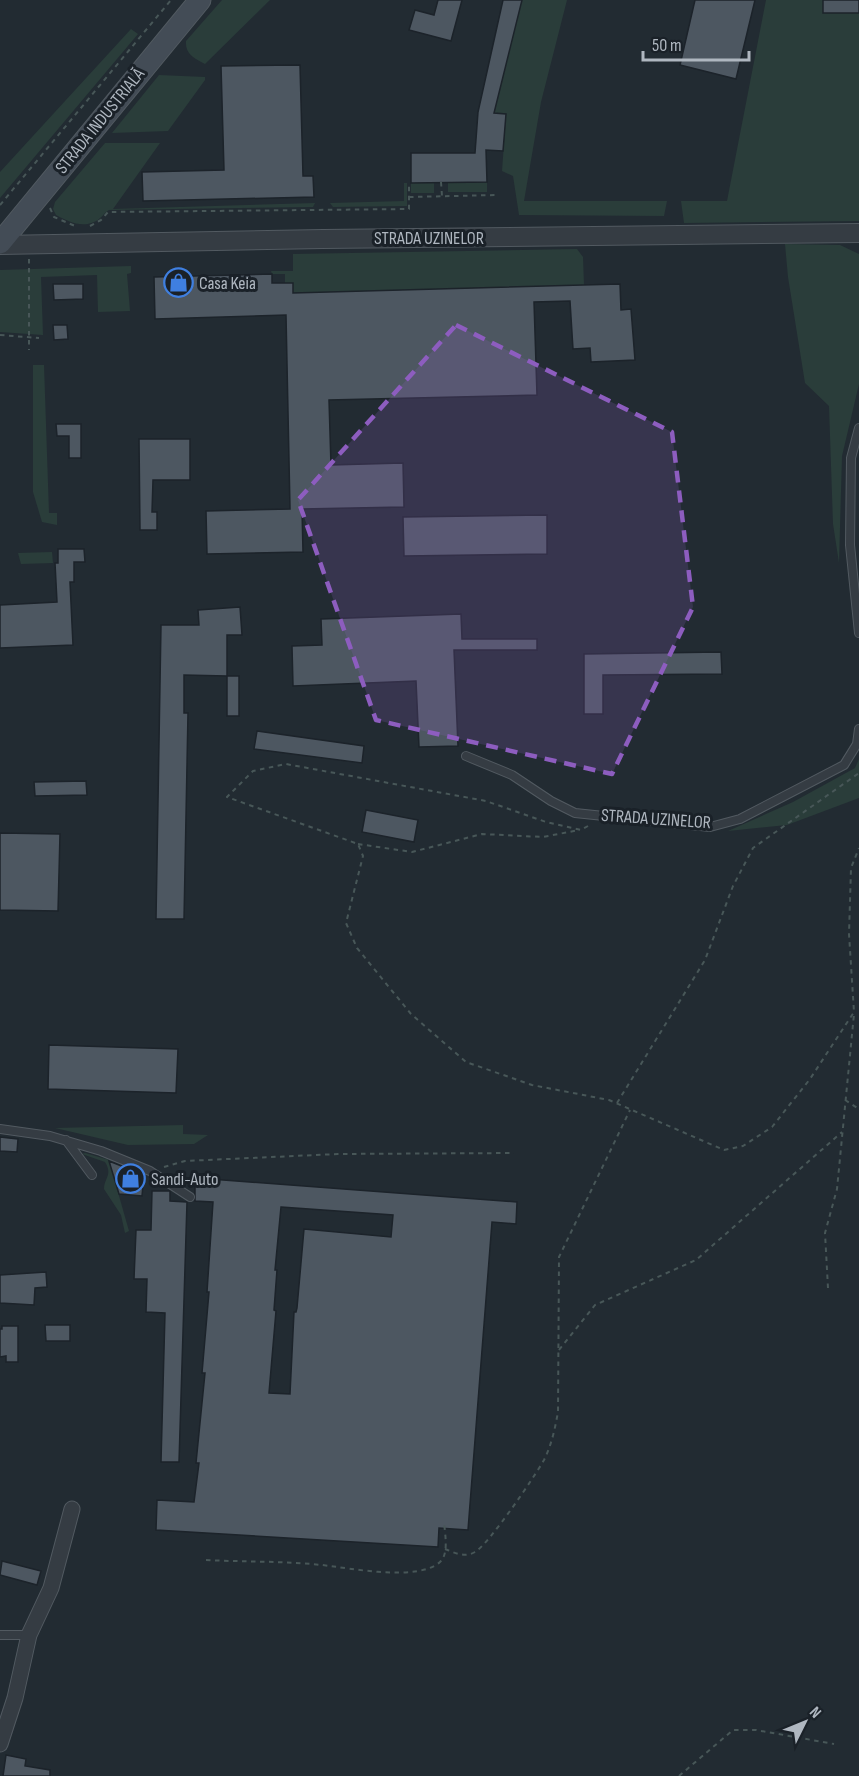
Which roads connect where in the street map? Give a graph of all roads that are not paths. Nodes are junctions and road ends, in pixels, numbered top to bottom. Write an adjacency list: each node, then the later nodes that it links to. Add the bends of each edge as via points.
1 (200, 0): 3 (main road, STRADA INDUSTRIALĂ)
2 (859, 234): 3 (street, STRADA UZINELOR)
3 (0, 244)
4 (859, 428): 5 (lane, via 850,458 850,545)
5 (859, 633)
6 (859, 729): 7 (lane, STRADA UZINELOR, via 857,744 844,765 740,819 710,827 575,813 512,775)
7 (466, 756)
8 (0, 1129): 9 (lane)
9 (66, 1140): 10 (lane); 11 (lane, via 150,1171)
10 (92, 1175)
11 (190, 1197)
12 (72, 1509): 14 (street, via 51,1588)
13 (0, 1635): 14 (lane)
14 (29, 1635): 15 (street)
15 (0, 1744)

